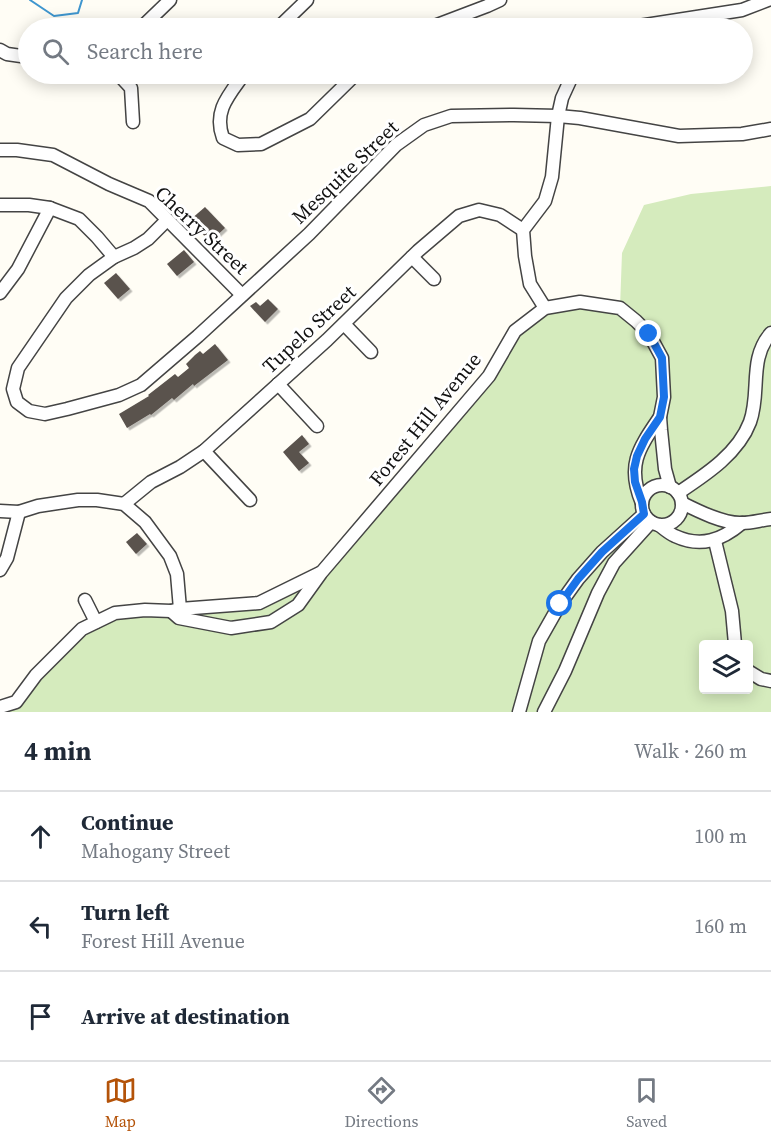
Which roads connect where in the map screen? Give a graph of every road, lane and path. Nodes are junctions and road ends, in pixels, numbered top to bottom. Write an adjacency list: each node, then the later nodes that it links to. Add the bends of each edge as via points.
1 (171, 0): 5 (street)
2 (307, 0): 6 (street)
3 (500, 0): 7 (street)
4 (768, 0): 8 (street)
5 (152, 18)
6 (288, 18)
7 (455, 18)
8 (701, 18)
9 (0, 50): 10 (street)
10 (18, 56)
11 (127, 84): 16 (street, via 131,88)
12 (237, 84): 13 (street, via 221,107 219,120 223,138 238,145 261,144 310,119)
13 (346, 84)
14 (568, 84): 15 (street)
15 (558, 116): 17 (street, Mesquite Street, via 679,136); 22 (street, via 552,177 545,201); 27 (street, Mesquite Street, via 451,116 424,125 396,145 309,234)
16 (133, 123)
17 (771, 129)
18 (0, 150): 21 (street, Cherry Street, via 53,156 149,201)
19 (0, 205): 20 (street)
20 (50, 208): 23 (street, via 79,219); 26 (street)
21 (167, 220): 23 (street, via 148,239); 27 (street, Cherry Street)
22 (523, 230): 24 (street, Tupelo Street, via 500,215 479,210 459,216); 28 (street, via 530,285)
23 (114, 257): 27 (street, Mesquite Street, via 88,275 66,298 18,368 14,389 17,402 29,411 45,414 141,385)
24 (412, 257): 25 (street); 29 (street, Tupelo Street)
25 (434, 279)
26 (0, 293)
27 (242, 295)
28 (545, 308): 33 (street, Forest Hill Avenue, via 580,302 620,308 636,321 649,334 662,358 664,397); 46 (street, Forest Hill Avenue, via 515,331 489,376)
29 (344, 324): 31 (street); 32 (street, Tupelo Street)
30 (771, 333): 36 (street, via 757,361 750,422 741,439 722,462)
31 (371, 352)
32 (278, 384): 34 (street); 35 (street, Tupelo Street)
33 (660, 417): 36 (street, Forest Hill Avenue, via 665,469); 41 (street, Forest Hill Avenue, via 645,439 634,469)
34 (317, 426)
35 (204, 451): 37 (street); 38 (street, Tupelo Street, via 151,482)
36 (677, 494): 41 (street, via 681,513 674,521 665,525); 41 (street, via 659,485 650,489 646,493); 43 (street, via 704,514)
37 (250, 500)
38 (124, 504): 40 (street, via 78,500); 48 (street, via 145,522 170,556 177,574)
39 (0, 511): 40 (street)
40 (19, 512): 45 (street)
41 (649, 516): 44 (street, via 675,537); 54 (street, via 602,552 560,604 539,641); 55 (street, via 614,563)
42 (771, 519): 43 (street)
43 (742, 523): 44 (street)
44 (715, 541): 50 (street, via 732,611)
45 (0, 570)
46 (321, 573): 48 (street, Forest Hill Avenue, via 260,603); 48 (street, Forest Hill Avenue, via 298,605 271,622 231,628)
47 (85, 600): 49 (street)
48 (176, 613): 49 (street, via 115,613)
49 (96, 622): 53 (street, via 63,647 16,702)
50 (735, 640)
51 (753, 674): 52 (street)
52 (771, 681)
53 (0, 707)
54 (519, 712)
55 (543, 712)

